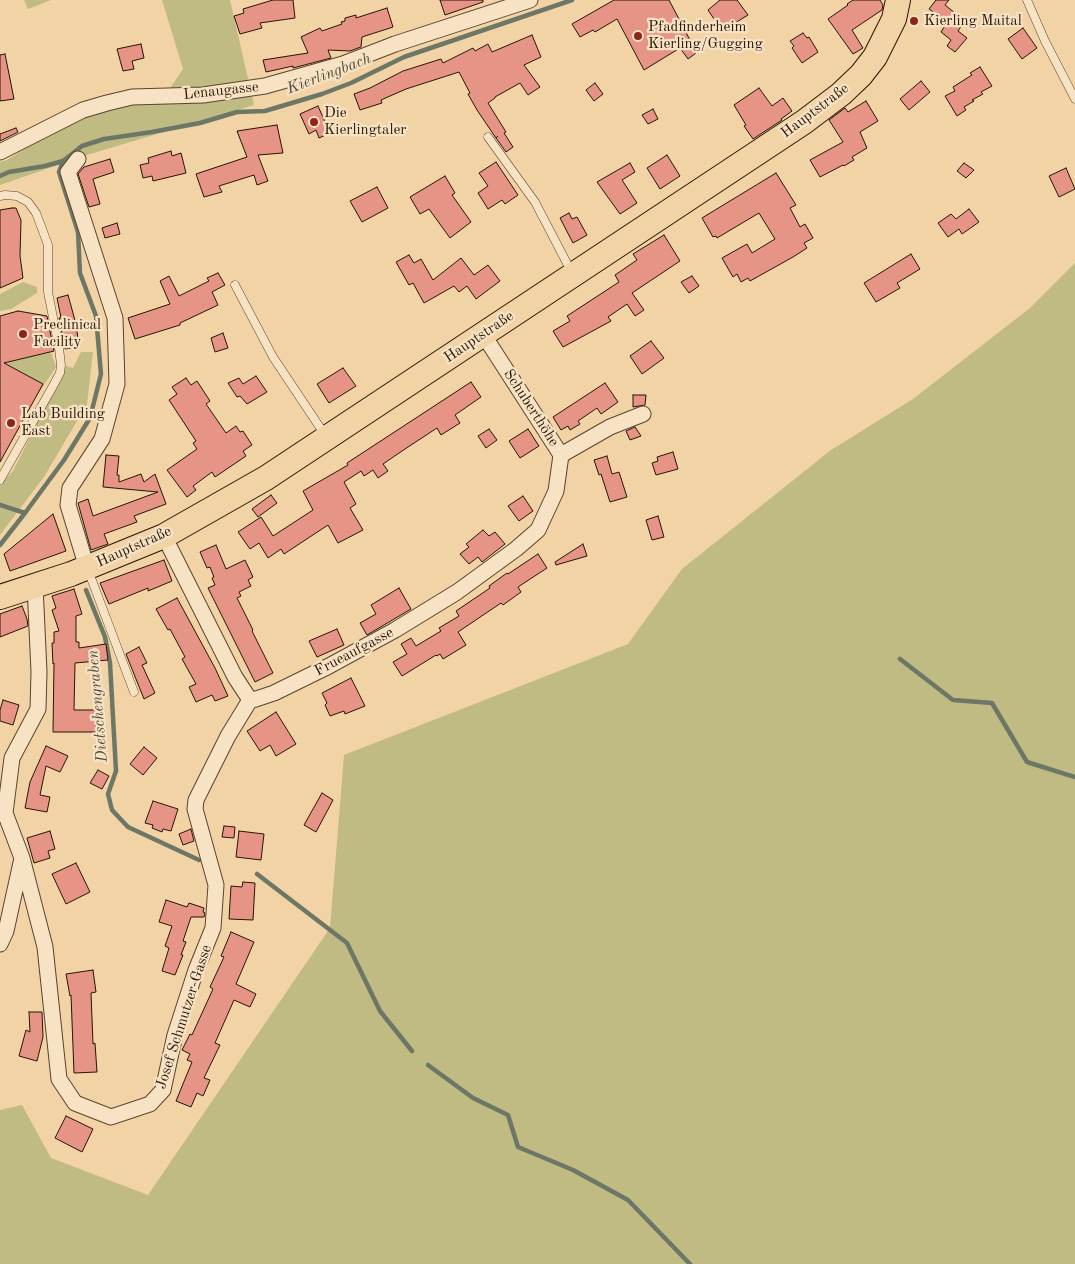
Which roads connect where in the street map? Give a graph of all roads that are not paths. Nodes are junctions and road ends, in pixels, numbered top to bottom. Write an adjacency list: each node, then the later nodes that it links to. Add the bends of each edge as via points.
1 (530, 0): 6 (street, Lenaugasse, via 343,64 265,86 203,95 132,97 107,103 83,110)
2 (898, 0): 9 (main road, Hauptstraße, via 894,19 875,57 841,94 804,122)
3 (1027, 0): 4 (lane)
4 (1075, 99)
5 (488, 137): 9 (lane, via 535,202)
6 (0, 152)
7 (78, 159): 17 (street, via 68,172 115,318 117,384 102,439 70,488 68,506)
8 (0, 196): 15 (lane, via 17,196 28,202 41,226 48,246 48,292 61,365 60,373)
9 (573, 274): 11 (main road, Hauptstraße)
10 (235, 284): 13 (lane, via 273,357)
11 (483, 334): 13 (main road, Hauptstraße); 14 (street, Schuberthöhe)
12 (643, 414): 14 (street, Schuberthöhe, via 610,427)
13 (326, 438): 16 (main road, Hauptstraße, via 266,478)
14 (561, 454): 21 (street, Frueaufgasse, via 556,491 538,530 516,550 395,630 274,693)
15 (0, 480)
16 (164, 536): 17 (main road, Hauptstraße); 21 (street, via 235,678)
17 (87, 568): 18 (main road, Hauptstraße); 20 (lane)
18 (35, 585): 19 (main road, Hauptstraße); 22 (street, Josef Schmutzer-Gasse, via 38,709 12,758)
19 (0, 596)
20 (134, 692)
21 (250, 700): 23 (street, Josef Schmutzer-Gasse, via 196,800 195,809 216,885 213,928 175,1035 163,1090 150,1104 111,1117 75,1103 60,1080 45,948)
22 (4, 796): 23 (street, Josef Schmutzer-Gasse, via 5,813)
23 (22, 858): 24 (street, via 6,931)
24 (0, 944)

